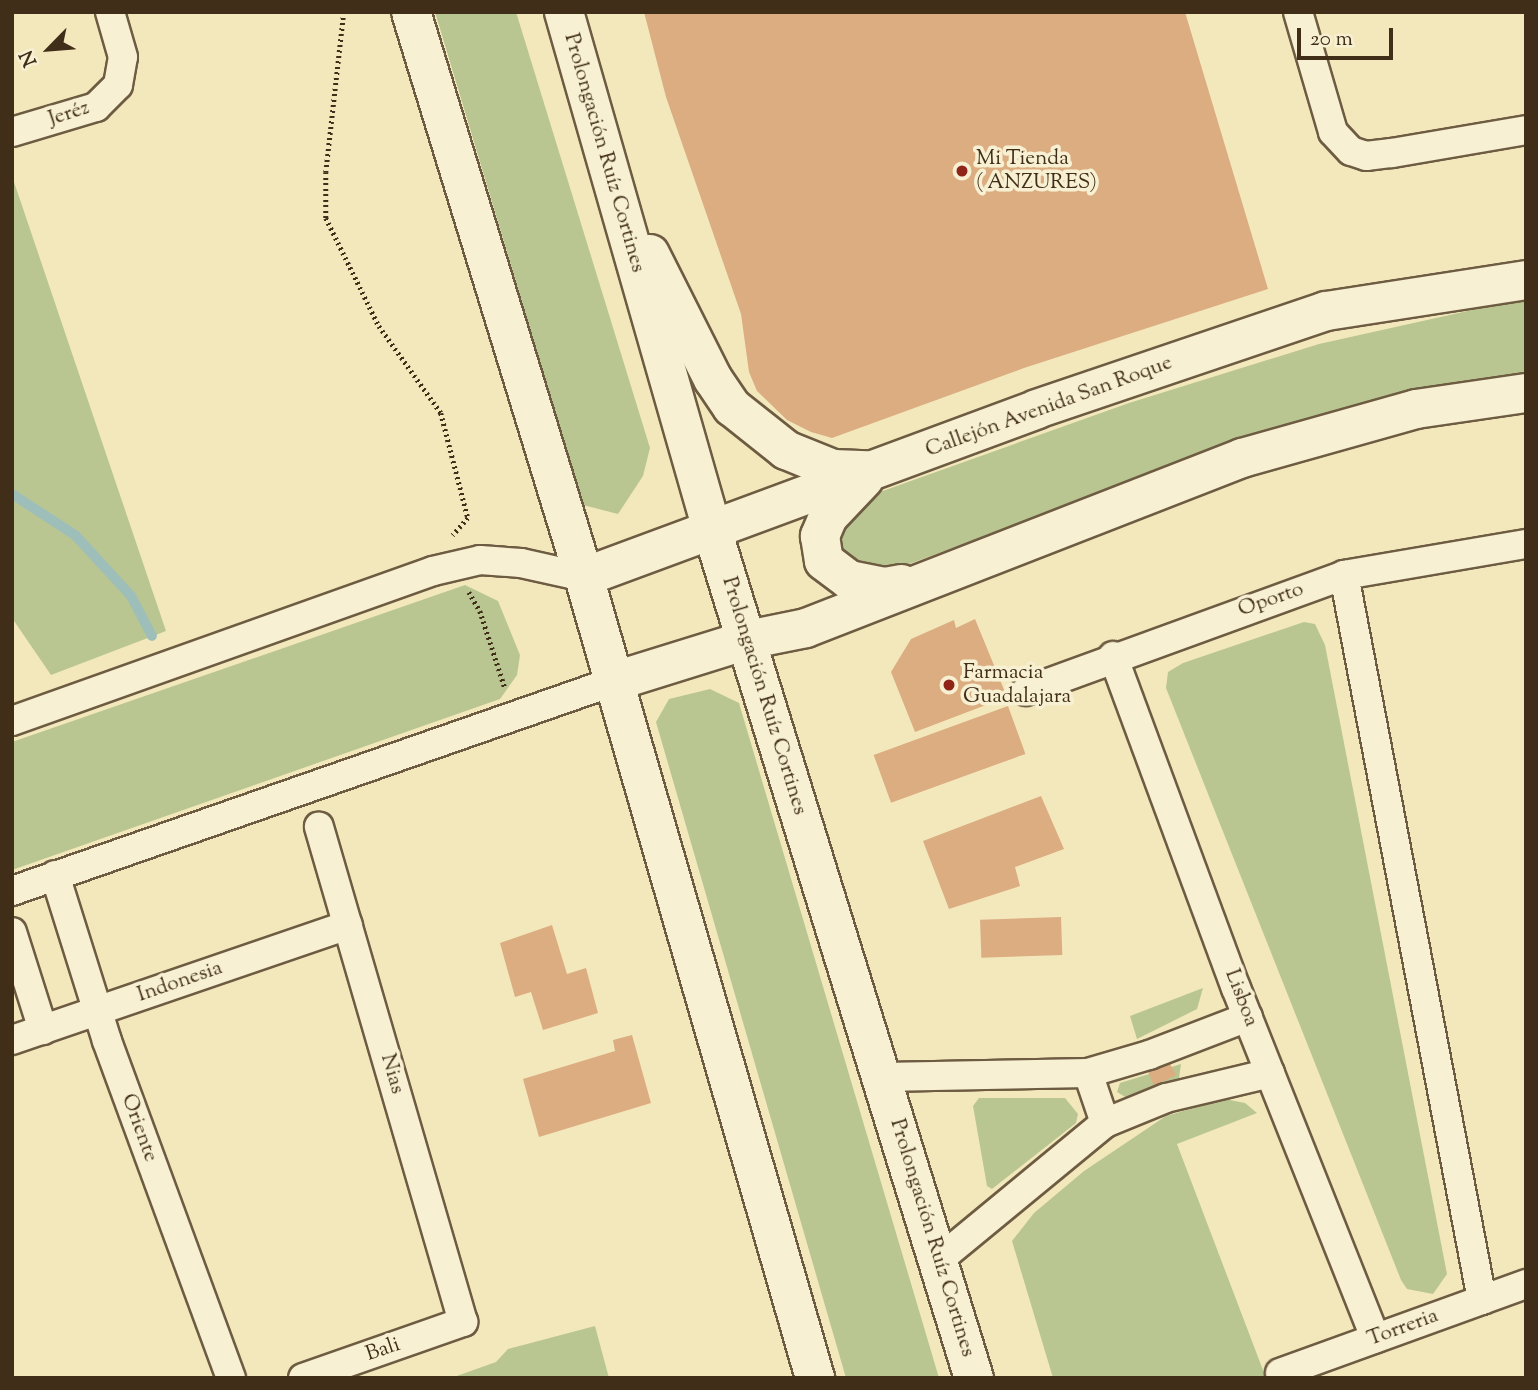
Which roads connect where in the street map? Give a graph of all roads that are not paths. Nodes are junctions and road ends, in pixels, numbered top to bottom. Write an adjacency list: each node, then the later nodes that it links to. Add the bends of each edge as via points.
1 (110, 12): 6 (street, Jeréz, via 123,57 118,85 96,107)
2 (411, 12): 14 (main road)
3 (564, 12): 7 (main road, Prolongación Ruíz Cortines)
4 (1298, 12): 5 (street, via 1333,132 1351,151 1366,156 1392,153)
5 (1526, 130)
6 (12, 132)
7 (612, 182): 10 (main road, via 713,379 732,407 779,446 807,460 855,472); 11 (main road, Prolongación Ruíz Cortines)
8 (1526, 280): 10 (main road, Callejón Avenida San Roque, via 1326,311)
9 (1526, 393): 15 (main road, via 1416,409 1242,458)
10 (876, 469): 11 (main road, Callejón Avenida San Roque); 15 (main road, via 828,517 820,536 824,561 849,580 885,587)
11 (713, 533): 14 (main road, Callejón Avenida San Roque); 16 (main road, Prolongación Ruíz Cortines)
12 (1526, 544): 13 (street, Oporto)
13 (1343, 575): 17 (street, Oporto); 36 (street)
14 (584, 577): 18 (main road); 20 (street, via 480,559 433,571)
15 (911, 583): 16 (main road, via 806,628)
16 (747, 640): 18 (main road); 32 (main road, Prolongación Ruíz Cortines)
17 (1113, 656): 19 (street, Oporto); 27 (street, Lisboa)
18 (612, 682): 22 (street); 42 (main road)
19 (1026, 691)
20 (12, 721)
21 (319, 827): 24 (street, Nias)
22 (55, 875): 23 (street); 26 (street, Oriente)
23 (12, 891)
24 (348, 925): 26 (street, Indonesia); 37 (street, Nias)
25 (12, 932): 28 (street)
26 (97, 1011): 28 (street, Indonesia); 40 (street, Oriente)
27 (1248, 1017): 30 (street); 31 (street, Lisboa)
28 (43, 1030): 29 (street, Indonesia)
29 (12, 1040)
30 (1088, 1073): 32 (street); 33 (street)
31 (1270, 1073): 33 (street, via 1166,1098); 38 (street, Lisboa)
32 (883, 1077): 34 (main road, Prolongación Ruíz Cortines)
33 (1105, 1123): 34 (street)
34 (940, 1259): 43 (main road, Prolongación Ruíz Cortines)
35 (1526, 1284): 36 (street, Torreria)
36 (1482, 1300): 38 (street, Torreria)
37 (463, 1322): 41 (street, Bali)
38 (1375, 1338): 39 (street, Torreria)
39 (1280, 1373)
40 (231, 1378)
41 (303, 1378)
42 (815, 1378)
43 (974, 1378)

